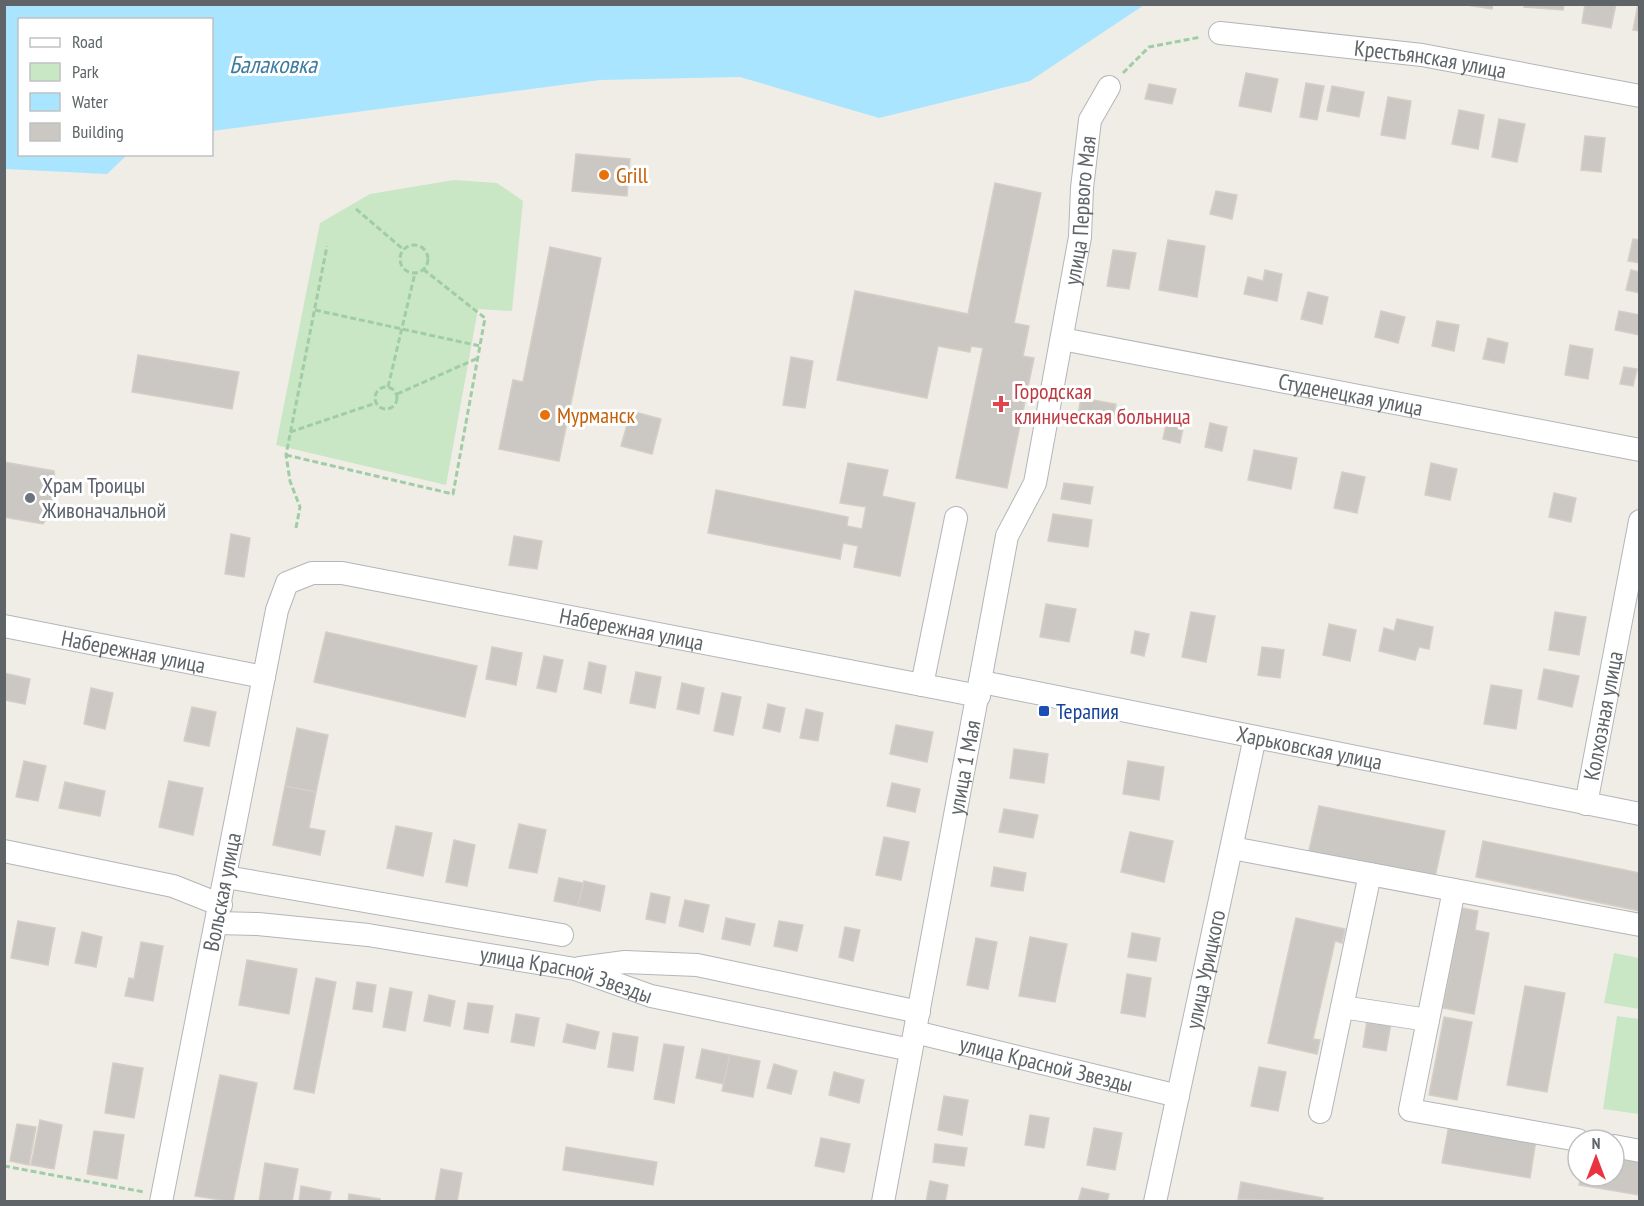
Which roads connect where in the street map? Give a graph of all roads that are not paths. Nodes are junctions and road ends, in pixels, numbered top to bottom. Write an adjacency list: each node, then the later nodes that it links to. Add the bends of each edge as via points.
1 (1220, 33): 3 (street, Крестьянская улица, via 1422,55)
2 (1109, 87): 4 (street, улица Первого Мая, via 1090,120 1080,237)
3 (1640, 96)
4 (1062, 339): 5 (street, Студенецкая улица); 12 (street, улица 1 Мая, via 1035,483 1007,536)
5 (1639, 448)
6 (956, 519): 11 (street)
7 (1640, 521): 14 (street, Колхозная улица)
8 (287, 583): 10 (street, Вольская улица, via 277,610); 11 (street, Набережная улица, via 312,573 342,573)
9 (4, 626): 10 (street, Набережная улица)
10 (264, 677): 19 (street, Вольская улица)
11 (922, 685): 12 (street, Набережная улица)
12 (980, 689): 13 (street, Харьковская улица); 27 (street, улица 1 Мая)
13 (1256, 737): 14 (street, Харьковская улица); 16 (street, улица Урицкого)
14 (1586, 804): 15 (street, Харьковская улица)
15 (1640, 814)
16 (1232, 848): 18 (street); 28 (street, улица Урицкого)
17 (4, 851): 21 (street, улица Красной Звезды, via 173,886)
18 (1370, 874): 20 (street); 25 (street)
19 (226, 877): 21 (street, Вольская улица); 23 (street)
20 (1454, 890): 22 (street); 26 (street)
21 (219, 914): 24 (street, улица Красной Звезды, via 258,924 368,935); 31 (street, Вольская улица)
22 (1640, 925)
23 (562, 935)
24 (575, 969): 27 (street, улица Красной Звезды, via 651,996); 27 (street, via 625,962 697,965)
25 (1342, 1007): 26 (street); 29 (street)
26 (1428, 1020): 30 (street, via 1410,1110)
27 (915, 1031): 28 (street, улица Красной Звезды); 32 (street, улица 1 Мая)
28 (1178, 1096): 33 (street, улица Урицкого)
29 (1320, 1112)
30 (1566, 1138)
31 (161, 1198)
32 (883, 1202)
33 (1155, 1202)

